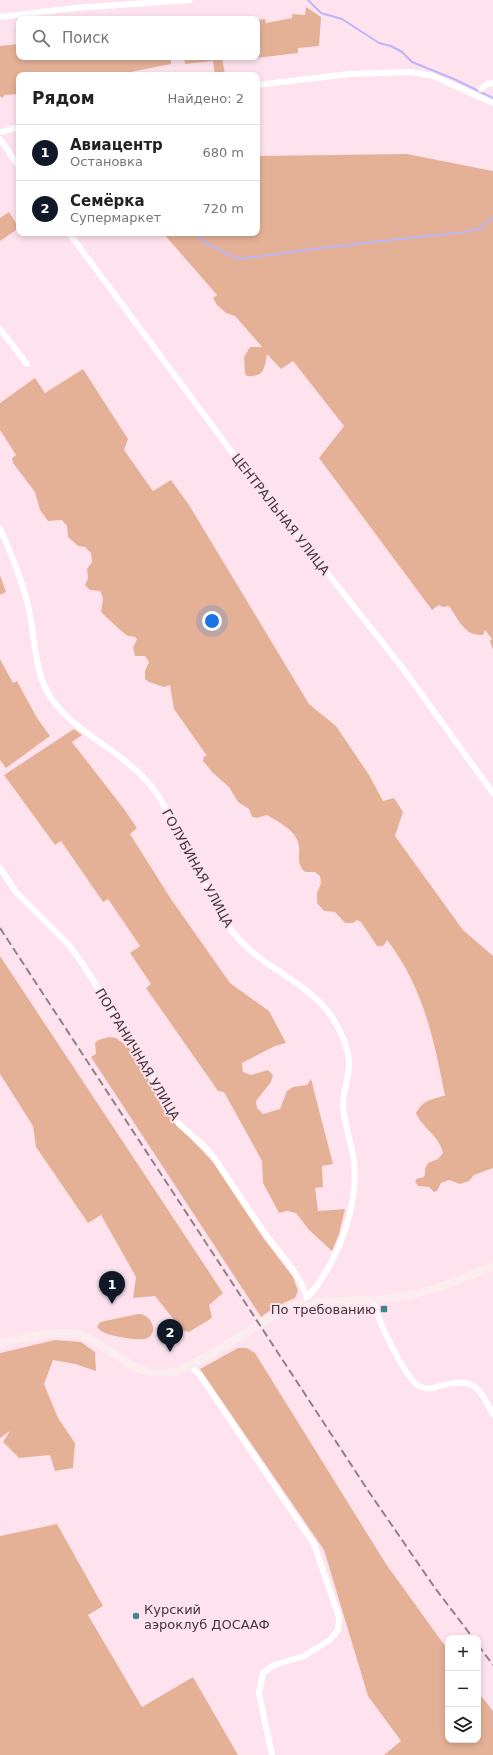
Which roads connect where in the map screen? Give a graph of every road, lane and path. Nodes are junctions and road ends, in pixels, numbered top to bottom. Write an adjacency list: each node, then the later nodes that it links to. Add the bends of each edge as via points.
1 (190, 0): 2 (street, via 75,8)
2 (0, 17)
3 (493, 83): 5 (street, via 487,84)
4 (260, 85): 5 (street, via 349,74 411,72 433,76)
5 (480, 93): 6 (street)
6 (493, 102)
7 (16, 128): 8 (street)
8 (0, 132)
9 (0, 140): 10 (street)
10 (16, 163)
11 (71, 236): 15 (street, ЦЕНТРАЛЬНАЯ УЛИЦА, via 242,465 401,666)
12 (0, 329): 13 (street)
13 (27, 364)
14 (0, 528): 19 (street, ГОЛУБИНАЯ УЛИЦА, via 25,594 43,682 59,709 129,764 151,785 219,911 232,930 250,950 319,1002 332,1016 342,1038 349,1063 343,1100 344,1114 354,1161 355,1181 348,1218 337,1249)
15 (493, 793)
16 (0, 868): 19 (street, ПОГРАНИЧНАЯ УЛИЦА, via 16,892 69,945 82,963 140,1054 170,1111 179,1124 215,1159 293,1271)
17 (493, 1266): 18 (main road, via 435,1289)
18 (372, 1300): 19 (main road, via 327,1303); 22 (street, via 387,1338 417,1384 422,1388 430,1388 470,1383 480,1390)
19 (307, 1301): 21 (main road, via 284,1310)
20 (0, 1343): 21 (main road, via 35,1336 74,1334 99,1344 130,1364 148,1371 168,1373)
21 (190, 1366): 23 (street, via 200,1375 314,1544 339,1617 338,1630 330,1640 304,1656 274,1665 263,1673 259,1693)
22 (493, 1414)
23 (272, 1755)

